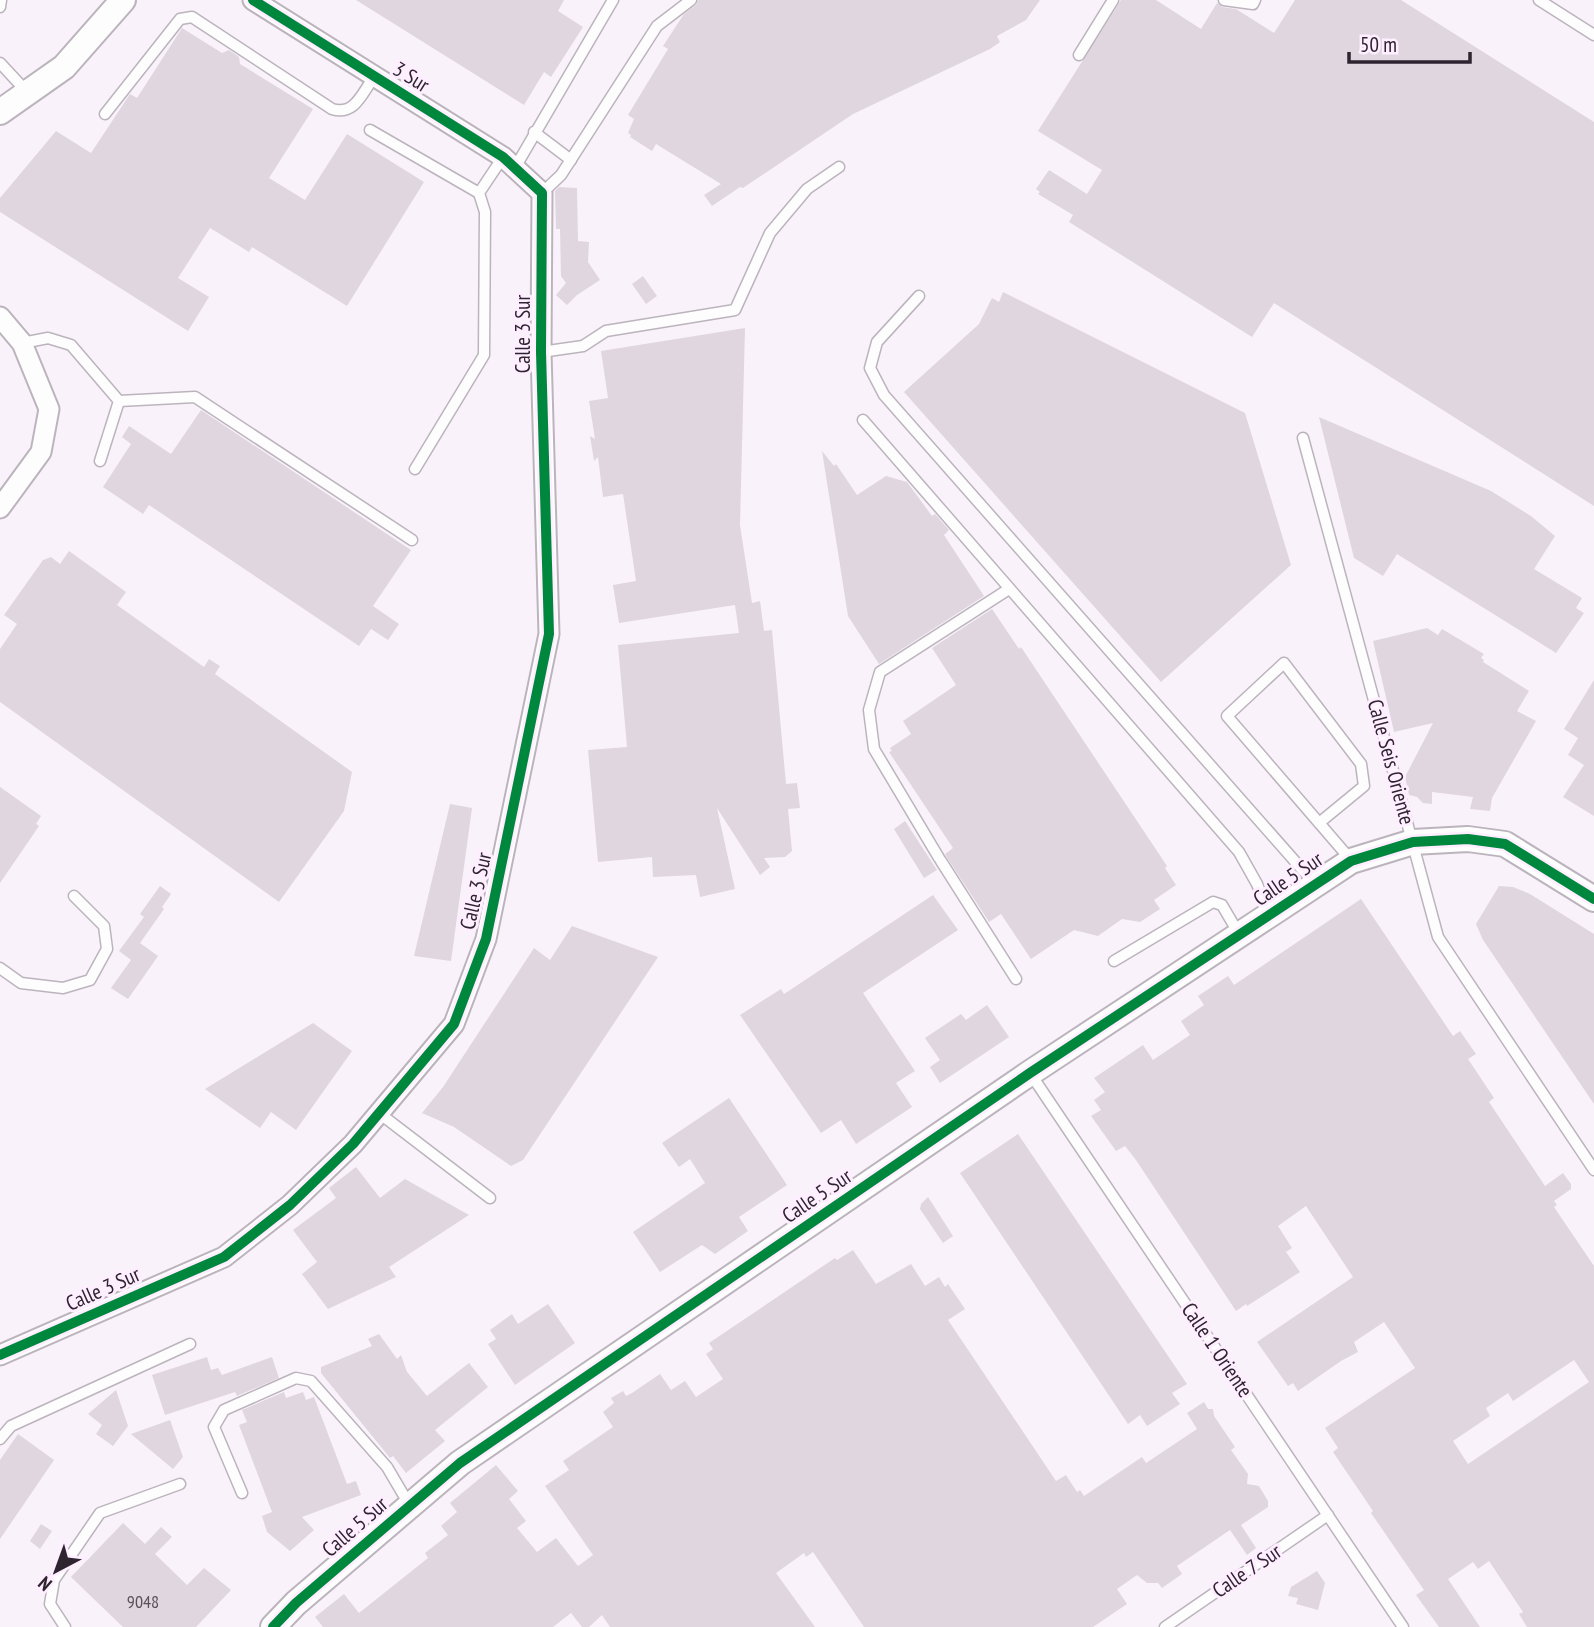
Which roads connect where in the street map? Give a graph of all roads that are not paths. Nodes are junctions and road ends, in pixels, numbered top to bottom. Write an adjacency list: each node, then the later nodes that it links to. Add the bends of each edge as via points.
1 (1, 0): 10 (lane)
2 (123, 0): 15 (street, via 64,67)
3 (253, 0): 14 (street, 3 Sur)
4 (613, 0): 19 (lane)
5 (691, 0): 20 (lane, via 656,26)
6 (1113, 0): 12 (lane)
7 (1224, 0): 8 (lane, via 1253,4)
8 (1255, 0)
9 (1539, 0): 11 (lane)
10 (0, 7)
11 (1594, 35)
12 (1079, 55)
13 (0, 63): 15 (lane)
14 (374, 77): 17 (lane, via 351,109 332,109 192,17 180,19); 21 (street, 3 Sur)
15 (28, 93): 16 (street)
16 (0, 113)
17 (105, 114)
18 (370, 130): 23 (lane)
19 (534, 132): 20 (lane); 21 (lane)
20 (571, 160): 24 (lane)
21 (509, 161): 23 (lane); 24 (street, 3 Sur)
22 (839, 167): 28 (lane, via 807,189 770,233 735,310 606,331 583,346)
23 (479, 193): 33 (lane, via 485,212 484,355)
24 (542, 193): 28 (street, Calle 3 Sur)
25 (919, 296): 40 (lane, via 877,342 870,368 884,396)
26 (0, 317): 27 (street)
27 (22, 343): 29 (lane, via 48,338 71,345); 34 (street, via 48,409 41,452)
28 (541, 352): 49 (street, Calle 3 Sur, via 549,634 515,804 486,939 454,1024)
29 (119, 401): 32 (lane); 35 (lane, via 195,397)
30 (863, 420): 36 (lane)
31 (1303, 438): 38 (lane, Calle Seis Oriente)
32 (100, 461)
33 (415, 468)
34 (0, 508)
35 (412, 540)
36 (1009, 589): 43 (lane, via 1239,852); 47 (lane, via 880,672 869,710 874,749)
37 (1319, 823): 37 (lane, via 1227,716 1284,663 1361,764 1364,786); 39 (lane)
38 (1413, 842): 39 (street, Calle 5 Sur); 42 (street, Calle 5 Sur, via 1468,839 1505,844); 50 (lane, Calle Seis Oriente, via 1437,936)
39 (1351, 861): 40 (street, Calle 5 Sur)
40 (1316, 884): 43 (street, Calle 5 Sur)
41 (74, 896): 46 (lane, via 104,926 107,949 90,980 62,988 21,983)
42 (1594, 899)
43 (1269, 915): 44 (street, Calle 5 Sur)
44 (1240, 935): 45 (lane, via 1222,905 1213,902); 48 (street, Calle 5 Sur)
45 (1114, 961)
46 (0, 968)
47 (1016, 979)
48 (1030, 1073): 57 (street, Calle 5 Sur, via 460,1463); 58 (lane, Calle 1 Oriente)
49 (379, 1113): 51 (lane); 53 (street, Calle 3 Sur, via 290,1205 224,1257)
50 (1594, 1170)
51 (490, 1198)
52 (190, 1344): 54 (lane, via 11,1426)
53 (0, 1355)
54 (0, 1439)
55 (180, 1484): 59 (lane, via 100,1513 54,1580 50,1604)
56 (242, 1493): 57 (lane, via 214,1427 224,1410 296,1378 311,1381 387,1468)
57 (410, 1506): 60 (street, Calle 5 Sur)
58 (1328, 1515): 61 (lane, Calle 7 Sur); 62 (lane, Calle 1 Oriente)
59 (65, 1627)
60 (273, 1627)
61 (1165, 1627)
62 (1403, 1627)

